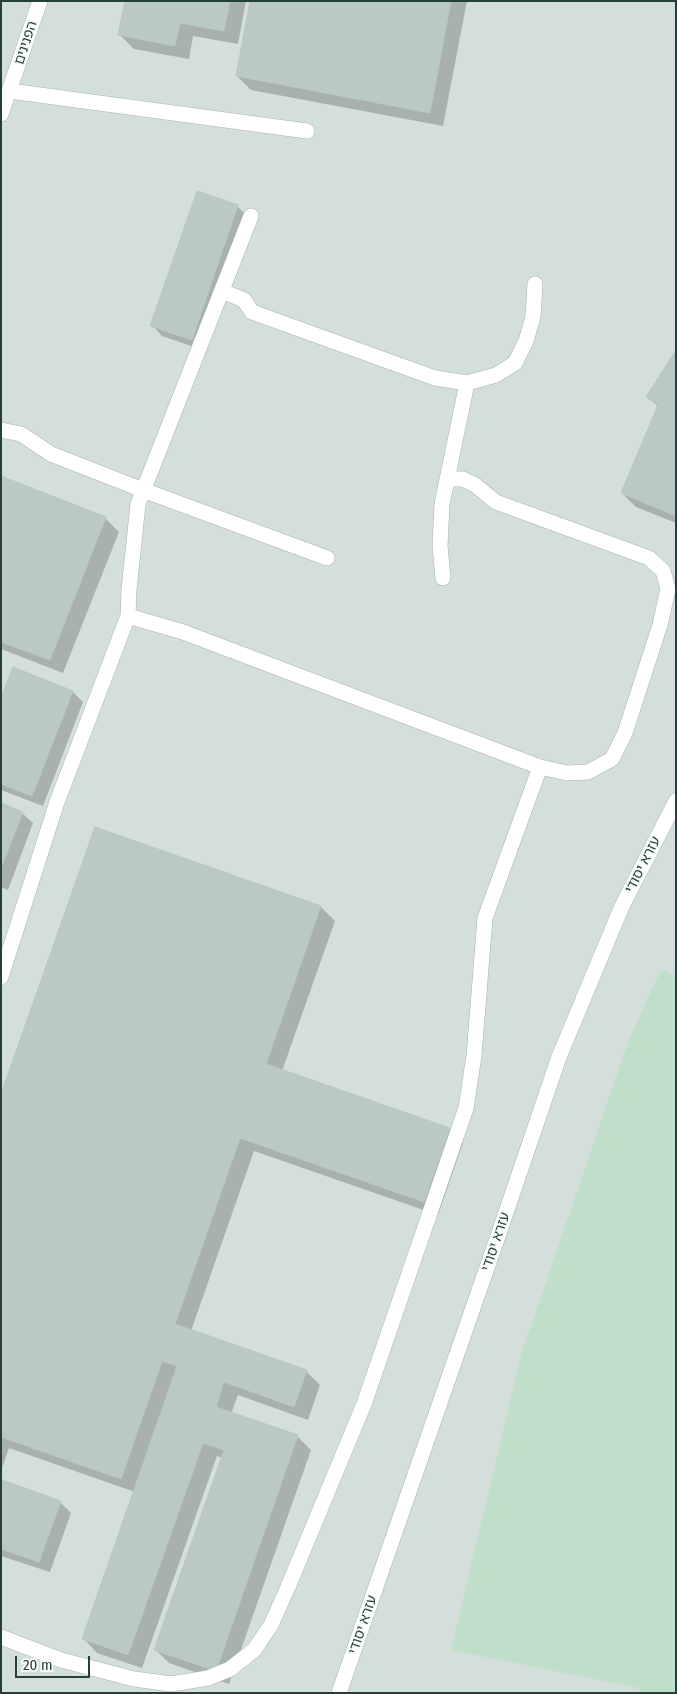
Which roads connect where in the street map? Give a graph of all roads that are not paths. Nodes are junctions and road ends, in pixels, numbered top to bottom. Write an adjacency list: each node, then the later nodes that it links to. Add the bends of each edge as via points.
1 (40, 1): 2 (street, הפנינים)
2 (10, 91): 3 (street, הפנינים); 4 (street)
3 (1, 114)
4 (307, 131)
5 (251, 216): 7 (street)
6 (535, 284): 8 (street, via 533,317 515,363 496,375)
7 (222, 291): 8 (street, via 244,300 252,312 435,378); 11 (street)
8 (467, 383): 10 (street)
9 (1, 430): 11 (street, via 21,434 51,454)
10 (448, 479): 13 (street, via 440,522); 15 (street, via 463,479 496,502 649,558 663,571 668,590 660,625 625,733 612,759 588,772 566,773)
11 (143, 490): 12 (street); 14 (street, via 138,504)
12 (328, 558)
13 (443, 578)
14 (128, 616): 15 (street, via 192,635); 17 (street, via 57,802)
15 (540, 767): 18 (street, via 485,918 474,1056 466,1108 364,1404 271,1625 254,1650 230,1669 208,1678 171,1684 134,1679 61,1660)
16 (676, 801): 19 (street, עזרא יסודי, via 622,906 559,1057)
17 (1, 977)
18 (1, 1637)
19 (339, 1693)

